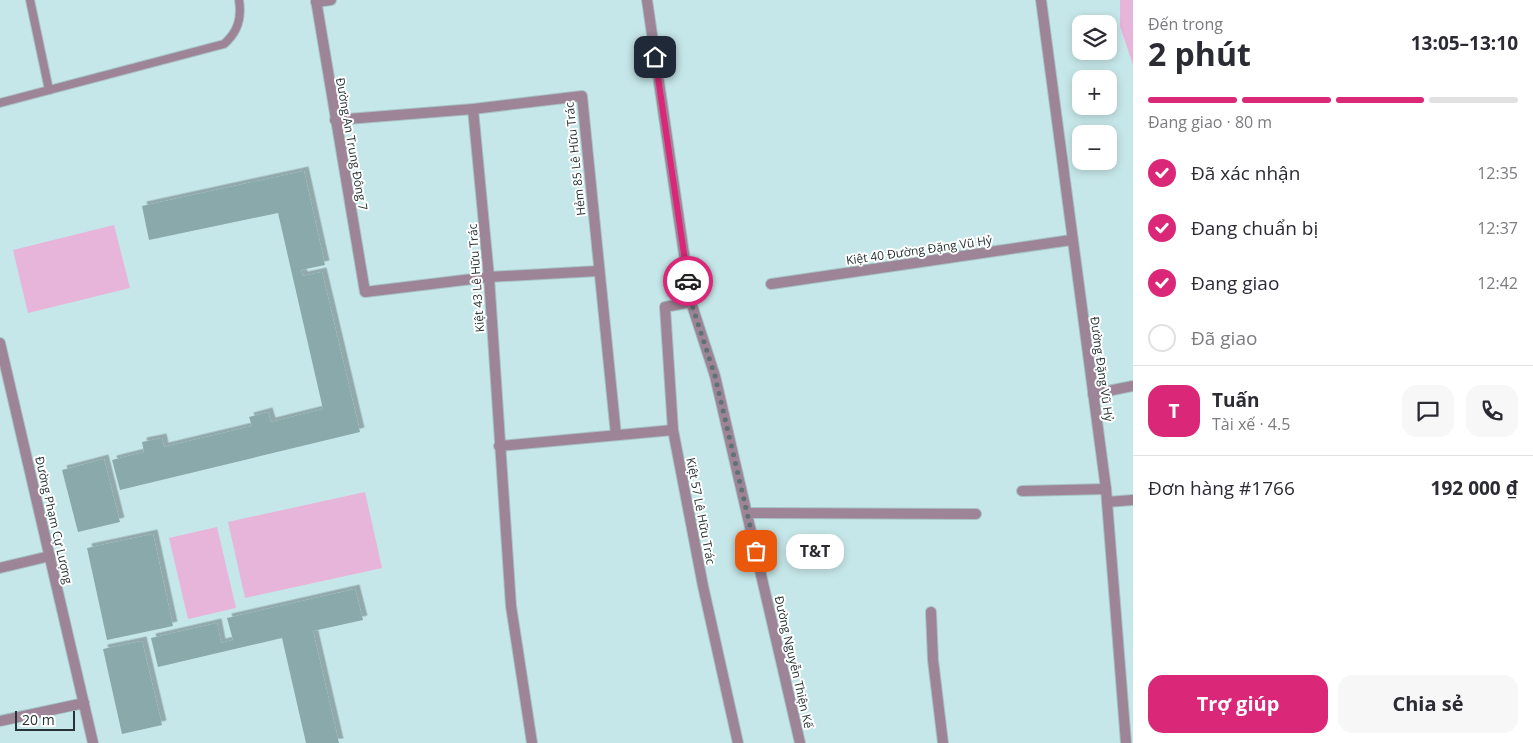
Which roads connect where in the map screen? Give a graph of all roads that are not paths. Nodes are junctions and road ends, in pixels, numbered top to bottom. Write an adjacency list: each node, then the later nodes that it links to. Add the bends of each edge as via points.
1 (30, 0): 7 (lane)
2 (239, 0): 7 (lane, via 238,24 232,38 224,44)
3 (331, 0): 6 (street)
4 (647, 0): 15 (street, Đường Nguyễn Thiện Kế)
5 (1041, 0): 11 (street, Đường Đặng Vũ Hỷ)
6 (316, 1): 10 (street, Đường An Trung Đông 7)
7 (49, 90): 8 (lane)
8 (0, 104)
9 (473, 109): 10 (street, Hẻm 85 Lê Hữu Trác); 12 (street, Hẻm 85 Lê Hữu Trác, via 582,96); 13 (street, Kiệt 43 Lê Hữu Trác)
10 (335, 120): 13 (street, Đường An Trung Đông 7, via 365,292)
11 (1071, 240): 14 (street, Kiệt 40 Đường Đặng Vũ Hỷ); 18 (street, Đường Đặng Vũ Hỷ)
12 (598, 271): 13 (street); 20 (street, Hẻm 85 Lê Hữu Trác)
13 (489, 277): 21 (street, Kiệt 43 Lê Hữu Trác)
14 (771, 284)
15 (691, 302): 19 (street, Kiệt 57 Lê Hữu Trác, via 665,307); 26 (street, Đường Nguyễn Thiện Kế, via 715,376)
16 (0, 343): 28 (street, Đường Phạm Cự Lượng)
17 (1133, 386): 18 (street)
18 (1093, 394): 22 (street, Đường Đặng Vũ Hỷ)
19 (673, 430): 20 (street); 35 (street, Kiệt 57 Lê Hữu Trác)
20 (616, 435): 21 (street)
21 (499, 446): 34 (street, Kiệt 43 Lê Hữu Trác, via 511,606)
22 (1106, 488): 23 (street); 25 (street, Đường Đặng Vũ Hỷ)
23 (1022, 491)
24 (1133, 500): 25 (street)
25 (1107, 502): 38 (street, Đường Đặng Vũ Hỷ)
26 (747, 512): 27 (street); 36 (street, Đường Nguyễn Thiện Kế)
27 (976, 514)
28 (50, 556): 29 (street); 31 (street, Đường Phạm Cự Lượng)
29 (0, 568)
30 (931, 612): 37 (street)
31 (84, 703): 32 (street); 33 (street, Đường Phạm Cự Lượng)
32 (0, 721)
33 (93, 743)
34 (532, 743)
35 (738, 743)
36 (800, 743)
37 (943, 743)
38 (1126, 743)

